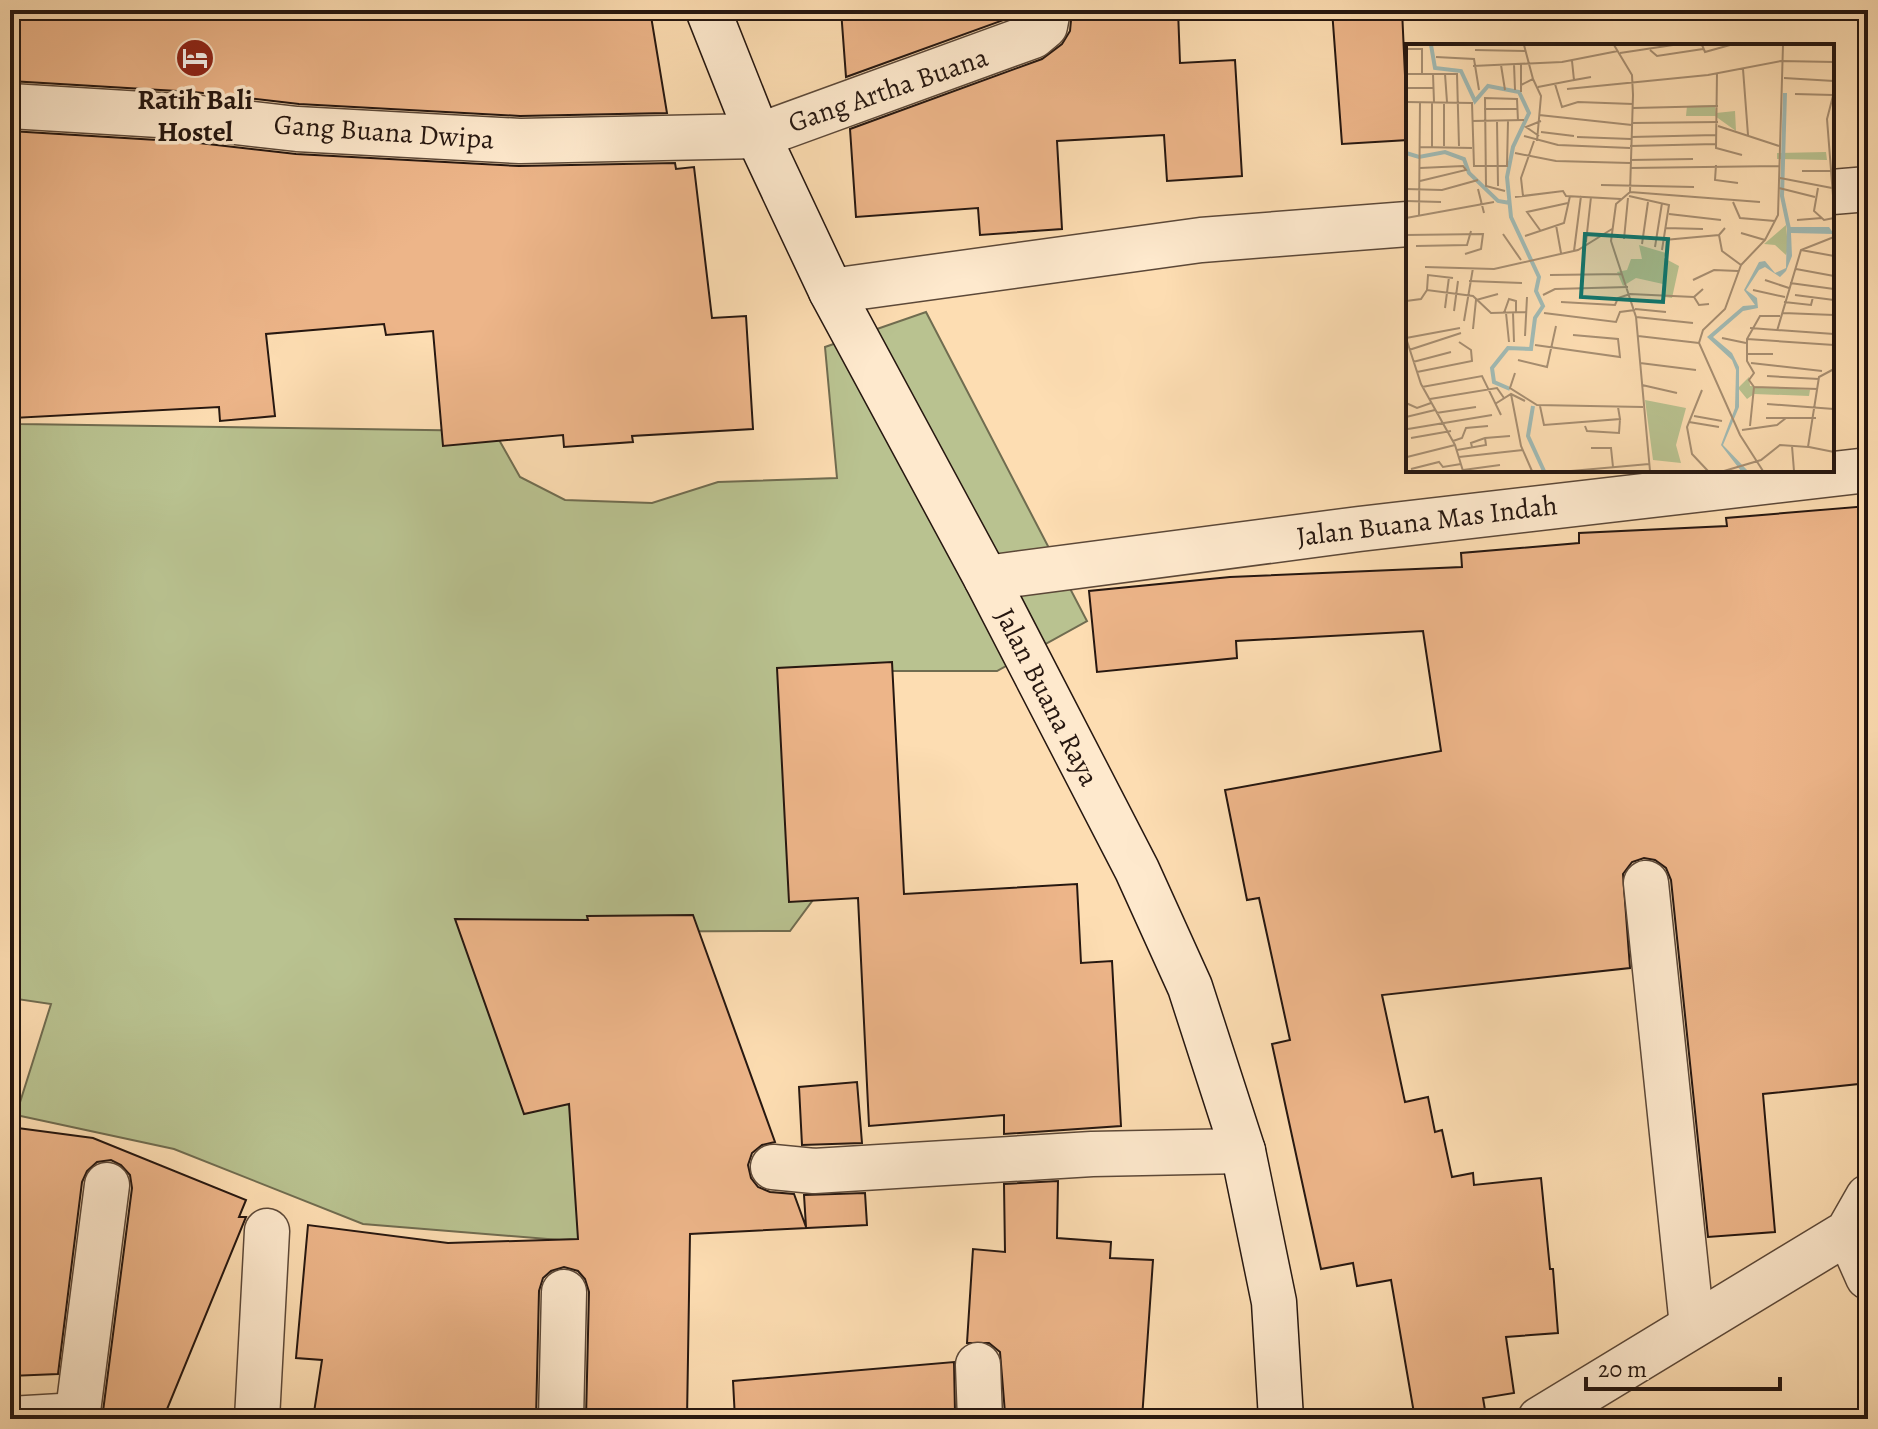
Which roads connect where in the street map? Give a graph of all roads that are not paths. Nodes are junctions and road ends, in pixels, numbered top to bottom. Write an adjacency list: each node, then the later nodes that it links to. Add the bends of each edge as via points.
1 (708, 10): 4 (street, Jalan Buana Raya)
2 (1048, 10): 4 (street, Gang Artha Buana, via 1045,26 1033,36)
3 (10, 106): 4 (street, Gang Buana Dwipa, via 520,141)
4 (758, 136): 8 (street, Jalan Buana Raya)
5 (1868, 189): 6 (street)
6 (1834, 192)
7 (1406, 224): 8 (street, via 1201,240)
8 (831, 291): 10 (street, Jalan Buana Raya)
9 (1868, 470): 10 (street, Jalan Buana Mas Indah)
10 (986, 578): 12 (street, Jalan Buana Raya, via 1137,870 1184,974)
11 (1646, 883): 19 (street)
12 (1243, 1151): 13 (street, via 1092,1154 814,1171); 26 (street, Jalan Buana Raya, via 1274,1302)
13 (773, 1167)
14 (107, 1185): 21 (street)
15 (1858, 1214): 17 (street); 19 (street)
16 (267, 1231): 23 (street)
17 (1868, 1277)
18 (564, 1292): 24 (street)
19 (1692, 1326): 27 (street)
20 (978, 1365): 25 (street)
21 (78, 1417): 22 (street)
22 (10, 1419)
23 (257, 1419)
24 (561, 1419)
25 (980, 1419)
26 (1281, 1419)
27 (1540, 1419)

